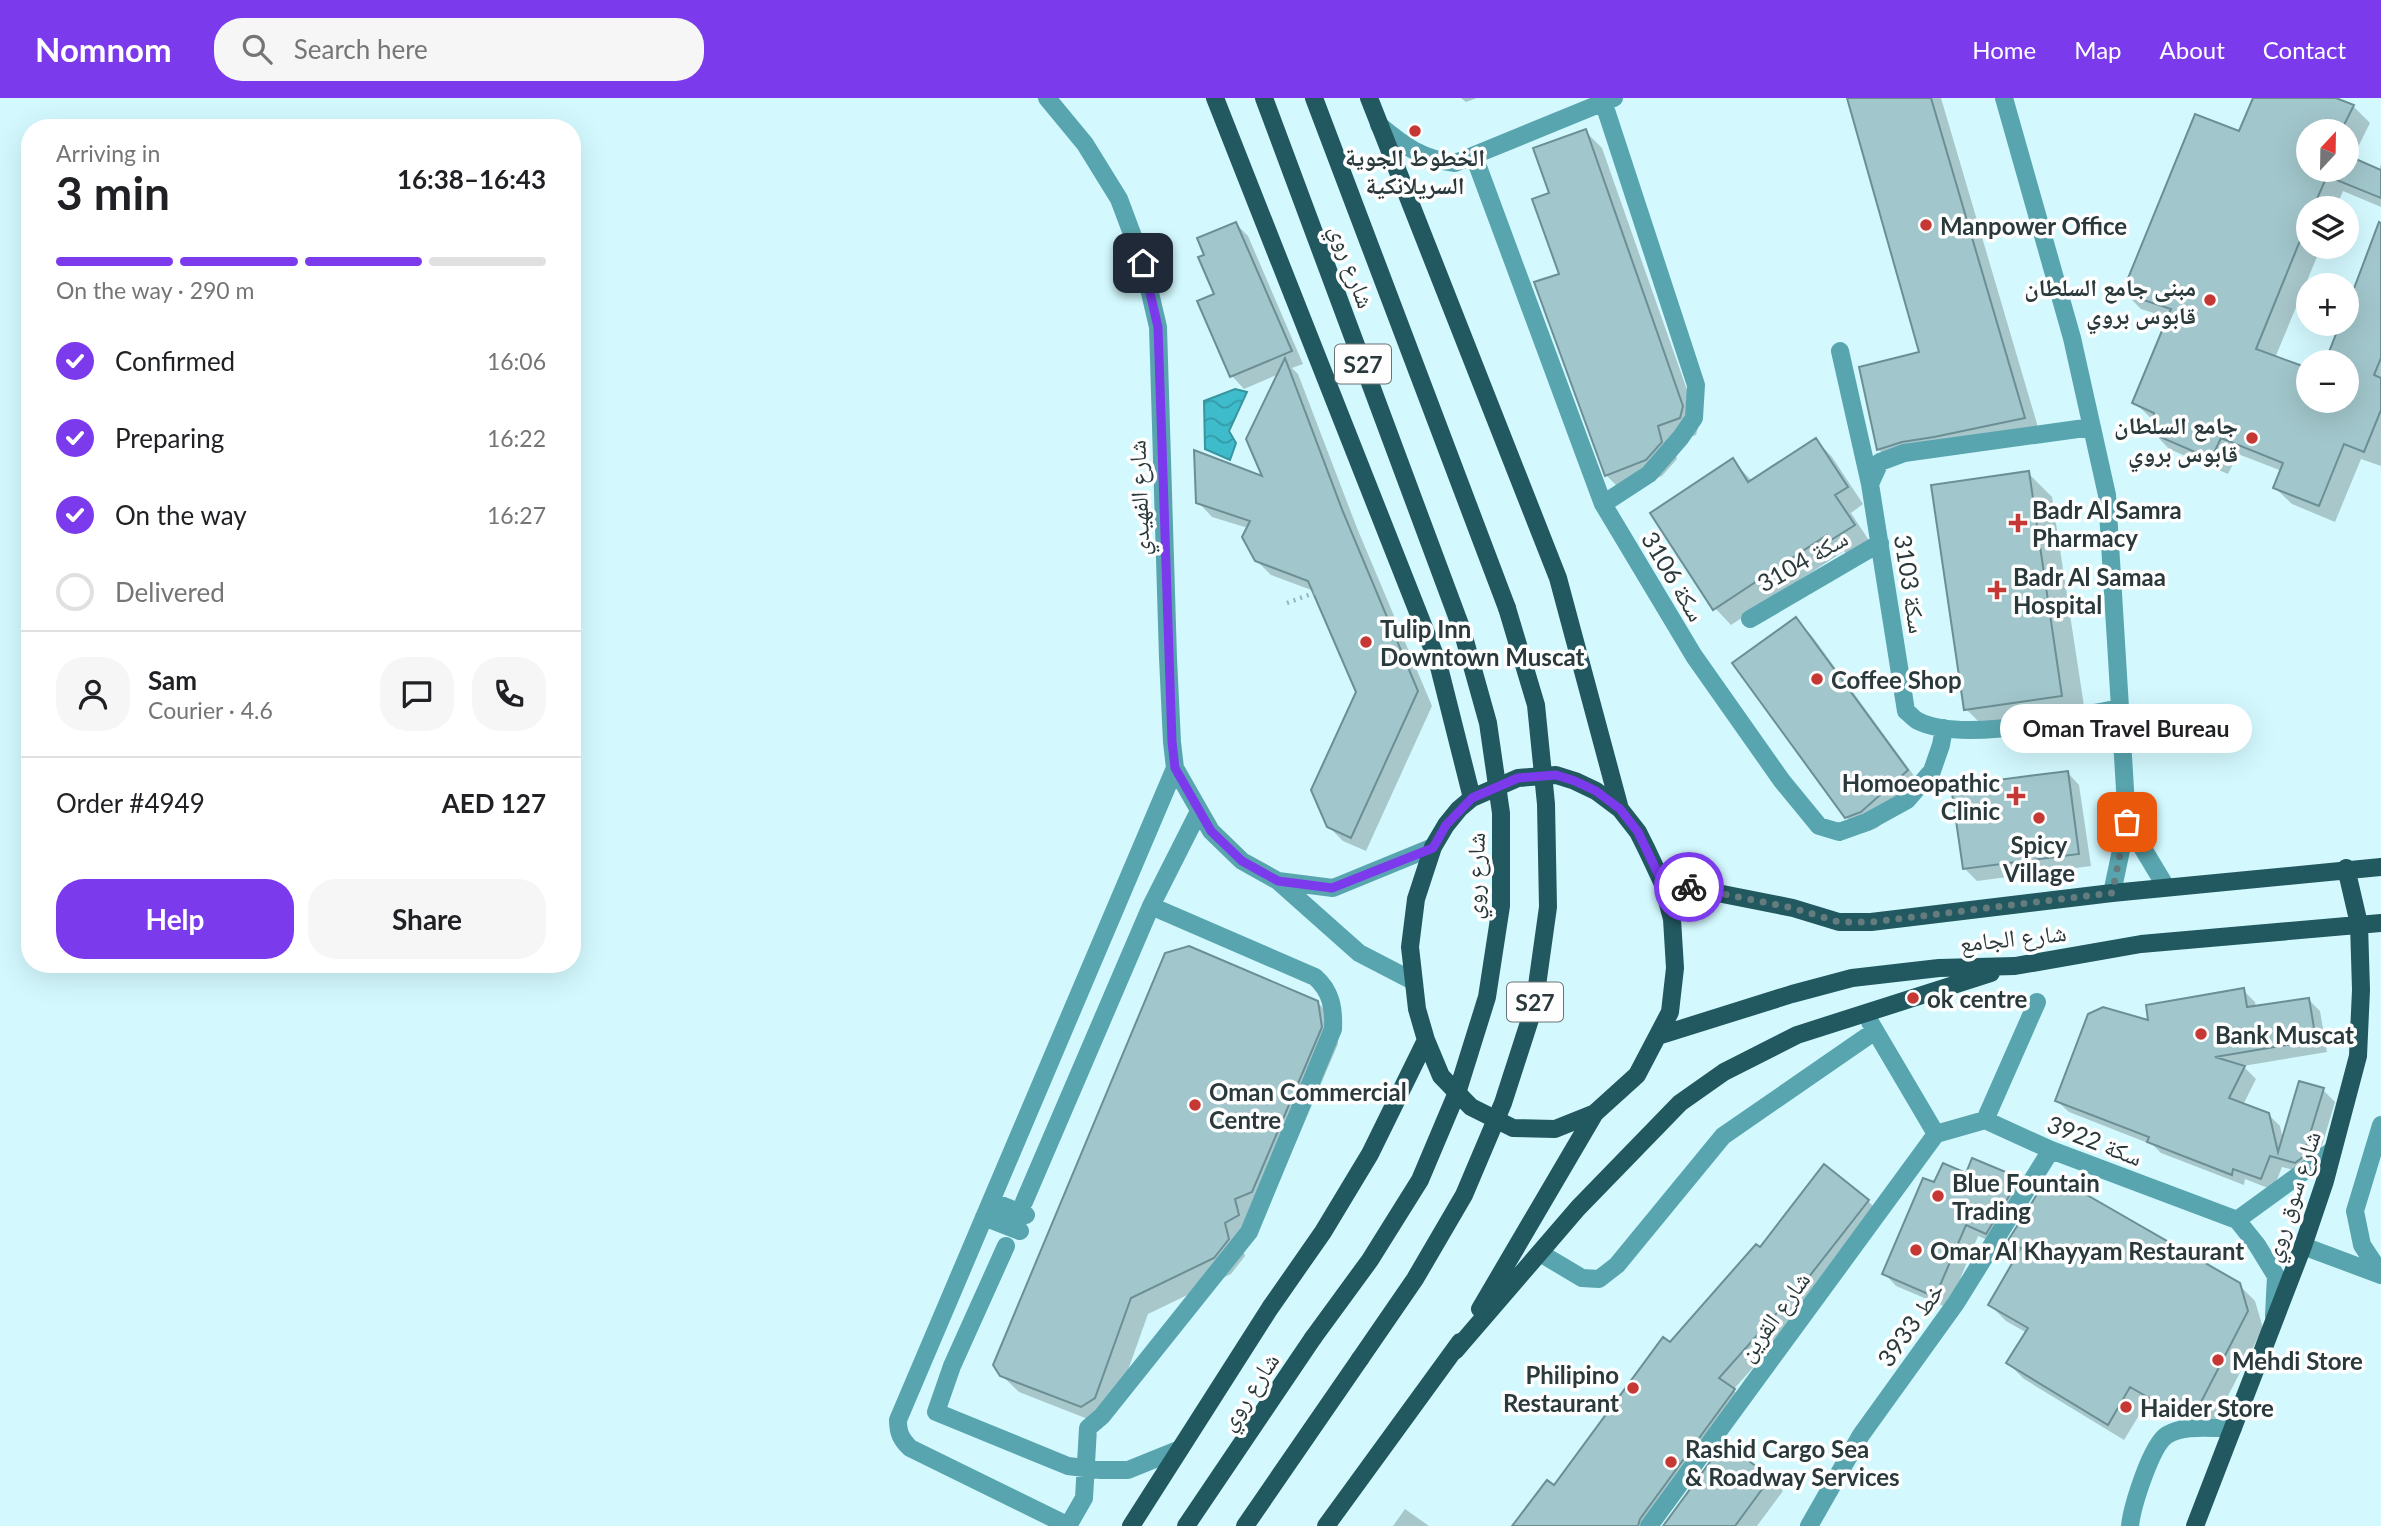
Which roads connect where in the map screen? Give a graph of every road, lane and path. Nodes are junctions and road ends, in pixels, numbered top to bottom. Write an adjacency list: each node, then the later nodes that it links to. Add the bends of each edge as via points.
1 (1047, 98): 20 (street, شارع الفهيدي, via 1085,144 1119,199 1143,263 1158,327)
2 (1215, 98): 21 (main road, via 1438,663)
3 (1264, 98): 61 (main road, شارع روي / S27, bridge, via 1462,630 1488,723 1501,813 1501,906 1487,997 1458,1090 1420,1180)
4 (1314, 98): 62 (main road, شارع روي / S27, bridge, via 1507,608 1536,705 1546,804 1548,907 1534,1007 1503,1103 1464,1195 1415,1279)
5 (1369, 98): 8 (main road)
6 (2004, 98): 11 (street, via 2072,338)
7 (1607, 100): 9 (street); 13 (street, via 1696,385 1694,418 1681,437 1649,474)
8 (1379, 125): 9 (street, via 1403,145 1433,160 1455,163); 22 (main road, via 1558,578)
9 (1474, 156): 13 (street, سكة 3106)
10 (1840, 351): 12 (street, سكة 3103)
11 (2092, 427): 12 (street, via 1904,453 1880,462); 18 (street, via 2107,495)
12 (1870, 484): 14 (street, سكة 3103)
13 (1603, 503): 19 (street, سكة 3106, via 1694,656 1819,826 1839,832 1907,800 1932,771)
14 (1880, 543): 17 (street, سكة 3104); 19 (street, سكة 3103, via 1906,711 1918,721)
15 (1314, 593): 16 (path)
16 (1287, 603)
17 (1750, 620)
18 (2120, 708): 19 (street, سكة 3103, via 1988,731); 24 (street)
19 (1944, 728)
20 (1175, 768): 23 (street, شارع الفهيدي); 48 (street)
21 (1472, 798): 22 (main road, via 1518,778 1556,775 1596,791); 25 (main road, via 1446,825)
22 (1620, 809): 29 (main road, via 1638,832)
23 (1199, 811): 28 (street, شارع الفهيدي, via 1211,831 1242,861); 32 (street)
24 (2127, 822): 30 (street); 31 (street)
25 (1433, 848): 28 (street, شارع الفهيدي, via 1332,888); 36 (main road, via 1416,899 1410,947)
26 (2381, 867): 27 (main road, شارع الجامع)
27 (2346, 869): 30 (main road, شارع الجامع); 34 (main road, شارع سوق روي)
28 (1278, 881): 36 (street, شارع الفهيدي, via 1359,953)
29 (1662, 882): 31 (main road, شارع الجامع, via 1793,908 1839,922); 40 (main road, via 1672,919 1675,968 1670,1012)
30 (2166, 887): 31 (main road, شارع الجامع)
31 (2112, 893)
32 (1151, 906): 48 (street, via 1023,1216); 58 (street, via 1315,977 1326,987 1333,1029 1249,1232 1088,1428)
33 (2381, 923): 34 (main road, شارع الجامع)
34 (2359, 924): 35 (main road, شارع الجامع, via 2141,944); 47 (main road, شارع سوق روي, via 2358,1056)
35 (2015, 966): 38 (main road); 40 (main road, شارع الجامع, via 1939,968 1852,978)
36 (1413, 981): 41 (main road)
37 (2037, 1002): 43 (street)
38 (1864, 1012): 39 (street); 52 (main road, via 1797,1035 1724,1072 1680,1103)
39 (1875, 1031): 45 (street); 52 (street, via 1723,1136 1617,1265 1599,1279 1582,1278)
40 (1658, 1036): 42 (main road, via 1637,1075)
41 (1426, 1040): 42 (main road, via 1441,1076 1471,1107 1513,1128 1555,1129); 57 (main road, via 1370,1154)
42 (1595, 1113): 55 (main road)
43 (1985, 1120): 45 (street); 46 (street, سكة 3922)
44 (2381, 1125): 53 (street, via 2355,1211 2361,1245)
45 (1936, 1134): 64 (street, شارع القرين)
46 (2051, 1150): 49 (street, سكة 3922); 65 (street, 3933 خط, via 1956,1303 1861,1435)
47 (2333, 1150): 49 (street); 50 (main road, شارع سوق روي)
48 (987, 1209): 59 (street, via 901,1411 898,1430 910,1448)
49 (2238, 1220): 54 (street, via 2276,1276)
50 (2303, 1245): 53 (street); 54 (main road, شارع سوق روي)
51 (1006, 1246): 58 (street, via 936,1412 1068,1466)
52 (1540, 1253): 55 (main road)
53 (2381, 1274)
54 (2274, 1322): 56 (main road, شارع سوق روي)
55 (1455, 1350): 63 (main road)
56 (2233, 1428): 66 (street, via 2182,1429 2165,1436 2155,1451); 67 (main road, شارع سوق روي)
57 (1180, 1450): 58 (street, via 1128,1470); 60 (main road)
58 (1087, 1469): 59 (street, via 1084,1497)
59 (1069, 1526)
60 (1131, 1526)
61 (1186, 1526)
62 (1245, 1526)
63 (1326, 1526)
64 (1649, 1526)
65 (1809, 1526)
66 (2130, 1526)
67 (2195, 1526)

